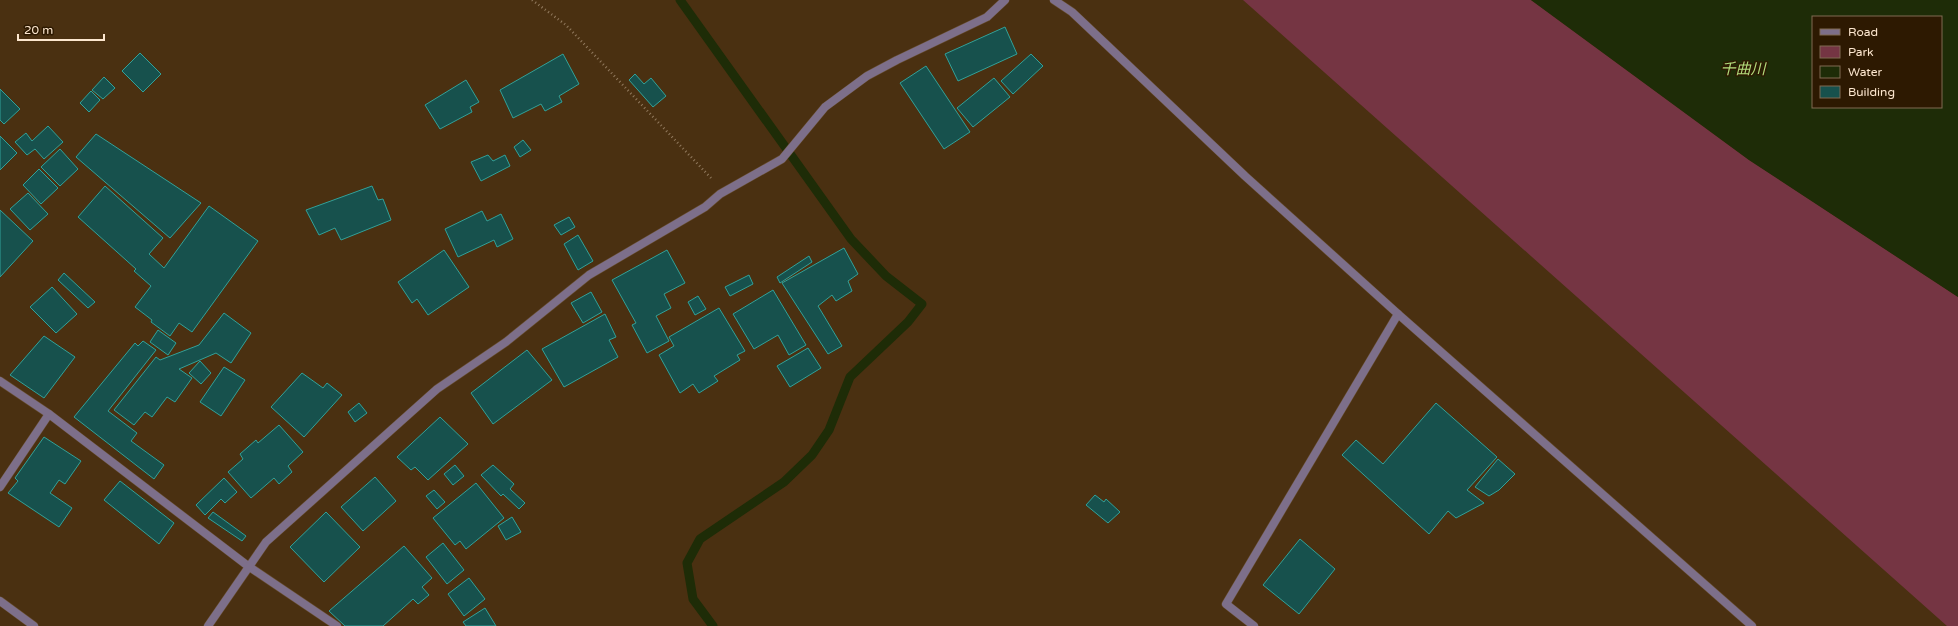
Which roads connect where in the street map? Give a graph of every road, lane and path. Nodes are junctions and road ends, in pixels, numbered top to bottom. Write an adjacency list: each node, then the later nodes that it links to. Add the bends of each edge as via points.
1 (532, 0): 4 (path, via 566,25 708,174)
2 (1005, 0): 4 (street, via 987,17 868,76 825,107 782,159)
3 (1054, 0): 5 (street, via 1072,12 1245,176)
4 (720, 194): 9 (street, via 705,207 589,275 506,342 437,389 266,542)
5 (1398, 314): 14 (street, via 1226,604); 15 (street)
6 (0, 381): 7 (street)
7 (49, 414): 8 (street); 9 (street)
8 (0, 487)
9 (248, 566): 12 (street); 13 (street)
10 (0, 601): 11 (street)
11 (34, 626)
12 (208, 626)
13 (337, 626)
14 (1254, 626)
15 (1752, 626)

